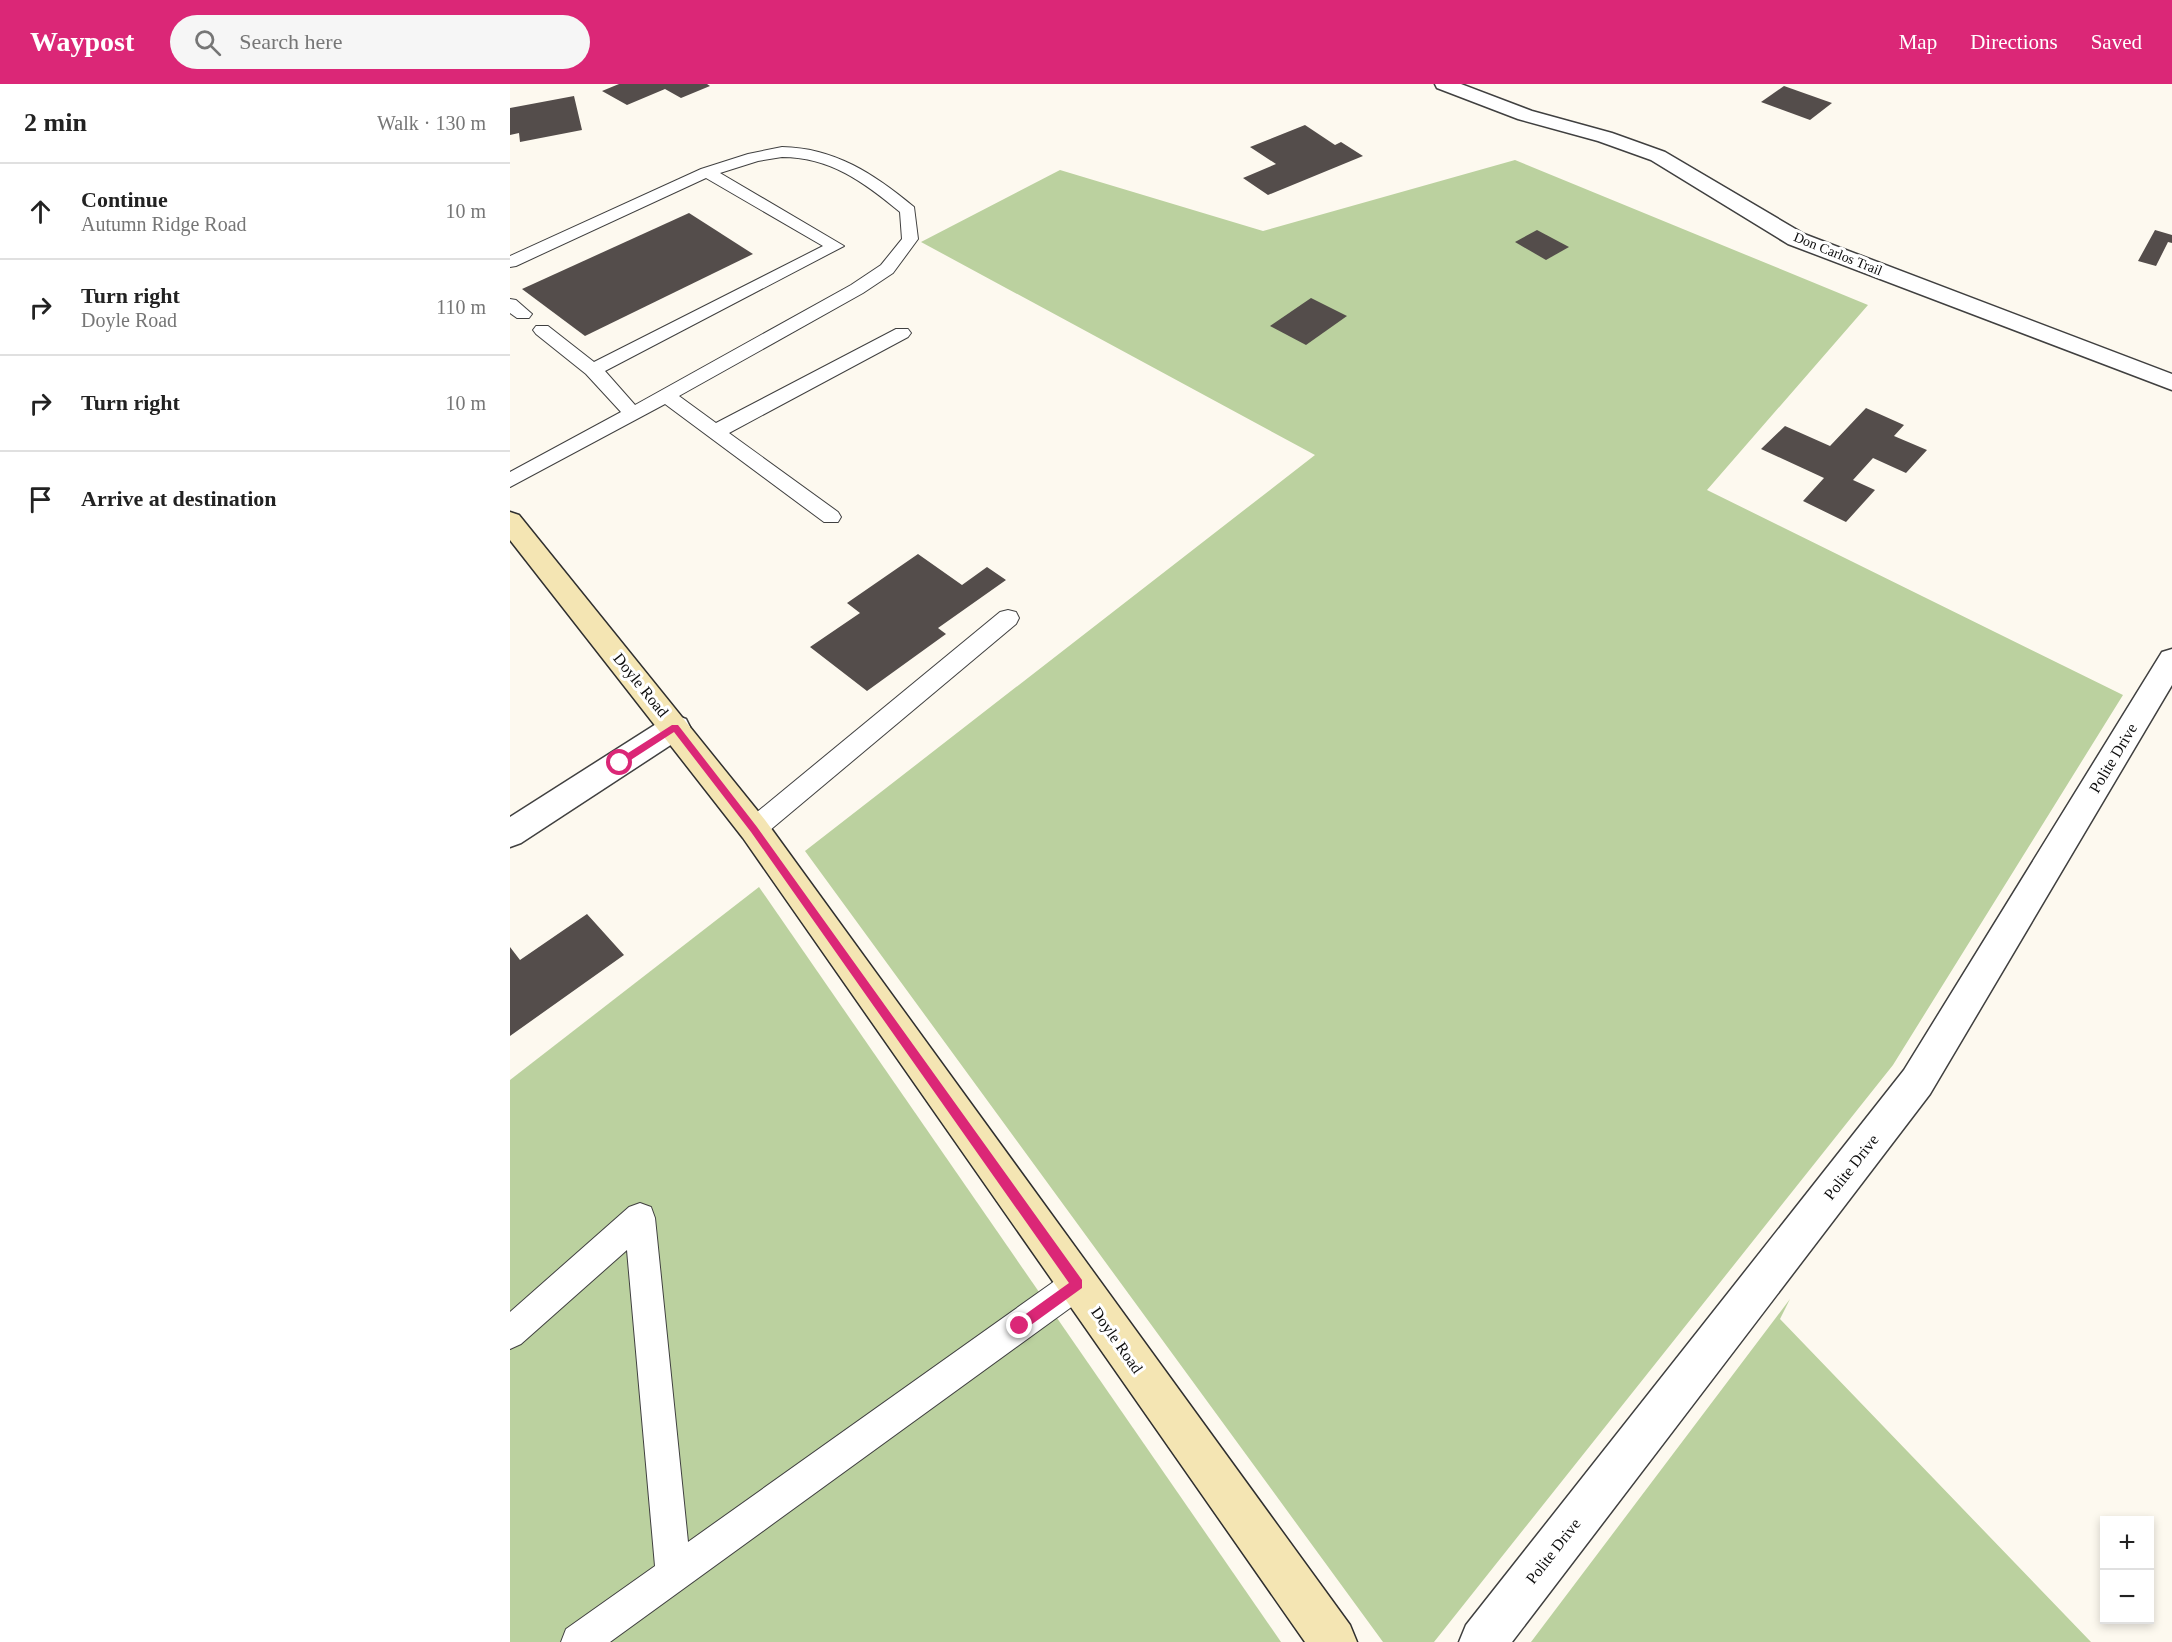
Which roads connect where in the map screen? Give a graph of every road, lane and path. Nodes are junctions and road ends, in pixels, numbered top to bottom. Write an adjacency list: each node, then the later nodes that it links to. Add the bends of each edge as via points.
1 (1444, 84): 7 (street, Don Carlos Trail, via 1525,115 1658,156 1796,239)
2 (707, 172): 3 (lane); 6 (lane, via 836,246); 8 (lane, via 783,151 814,153 848,166 908,210 910,239 887,269 857,289)
3 (510, 262)
4 (542, 330): 6 (lane)
5 (902, 333): 10 (lane)
6 (593, 370): 9 (lane)
7 (2172, 383)
8 (666, 396): 9 (lane); 10 (lane)
9 (633, 414): 11 (lane)
10 (715, 432): 12 (lane)
11 (510, 480)
12 (831, 517)
13 (510, 521): 16 (main road, Doyle Road)
14 (1008, 618): 17 (lane)
15 (2172, 660): 24 (street, Polite Drive, via 1917,1082)
16 (675, 727): 17 (main road, Doyle Road); 18 (street)
17 (754, 830): 19 (main road, Doyle Road)
18 (510, 834)
19 (1077, 1284): 21 (lane); 23 (main road, Doyle Road)
20 (510, 1333): 21 (lane, via 640,1218)
21 (673, 1573): 22 (lane)
22 (579, 1642)
23 (1333, 1642)
24 (1483, 1642)

